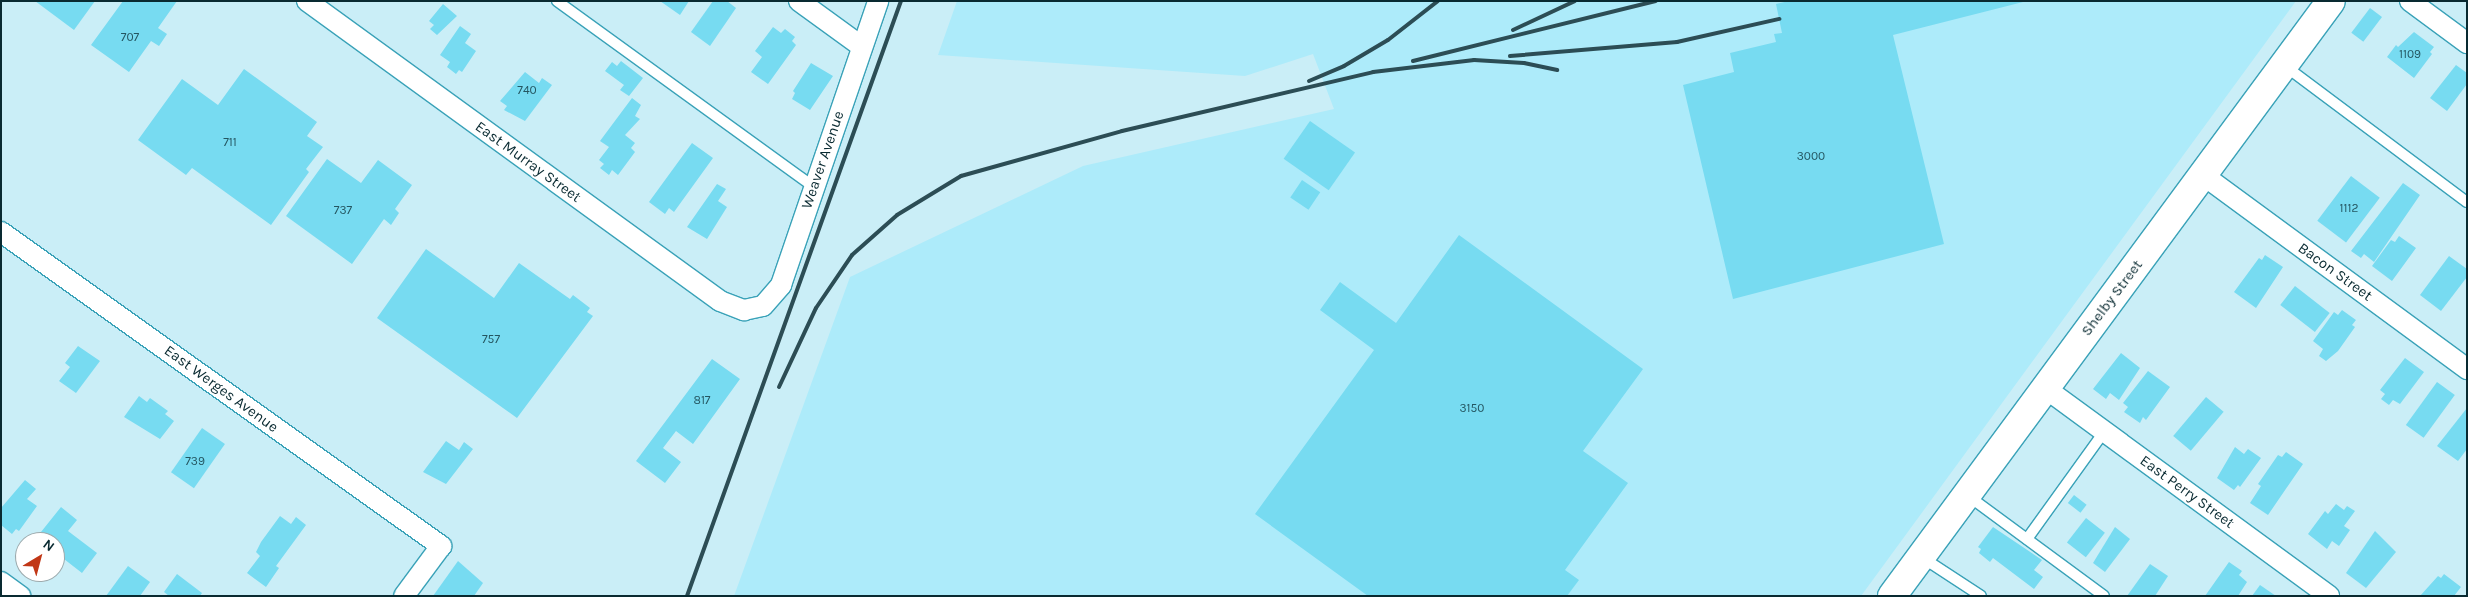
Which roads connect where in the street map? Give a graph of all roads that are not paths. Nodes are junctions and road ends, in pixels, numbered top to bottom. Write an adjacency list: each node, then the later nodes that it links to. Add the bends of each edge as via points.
1 (307, 1): 14 (street, East Murray Street, via 720,302 730,307)
2 (556, 1): 11 (lane)
3 (799, 1): 8 (street)
4 (878, 1): 8 (street, Weaver Avenue)
5 (2332, 1): 9 (main road, Shelby Street)
6 (2410, 1): 7 (street)
7 (2467, 43)
8 (861, 46): 11 (street, Weaver Avenue)
9 (2284, 66): 10 (main road, Shelby Street); 12 (lane)
10 (2203, 175): 15 (street, Bacon Street); 16 (main road, Shelby Street)
11 (814, 187): 14 (street, Weaver Avenue, via 781,285 773,296)
12 (2467, 202)
13 (1, 232): 24 (street, East Werges Avenue, via 441,546)
14 (754, 309)
15 (2467, 369)
16 (2045, 388): 17 (street, East Perry Street); 18 (main road, Shelby Street)
17 (2104, 432): 19 (lane); 27 (street, East Perry Street)
18 (1967, 494): 19 (lane); 20 (main road, Shelby Street)
19 (2027, 539): 22 (lane)
20 (1922, 557): 25 (main road, Shelby Street); 26 (lane)
21 (1, 582): 23 (street)
22 (2100, 595)
23 (20, 596)
24 (404, 596)
25 (1892, 596)
26 (1981, 596)
27 (2329, 596)

